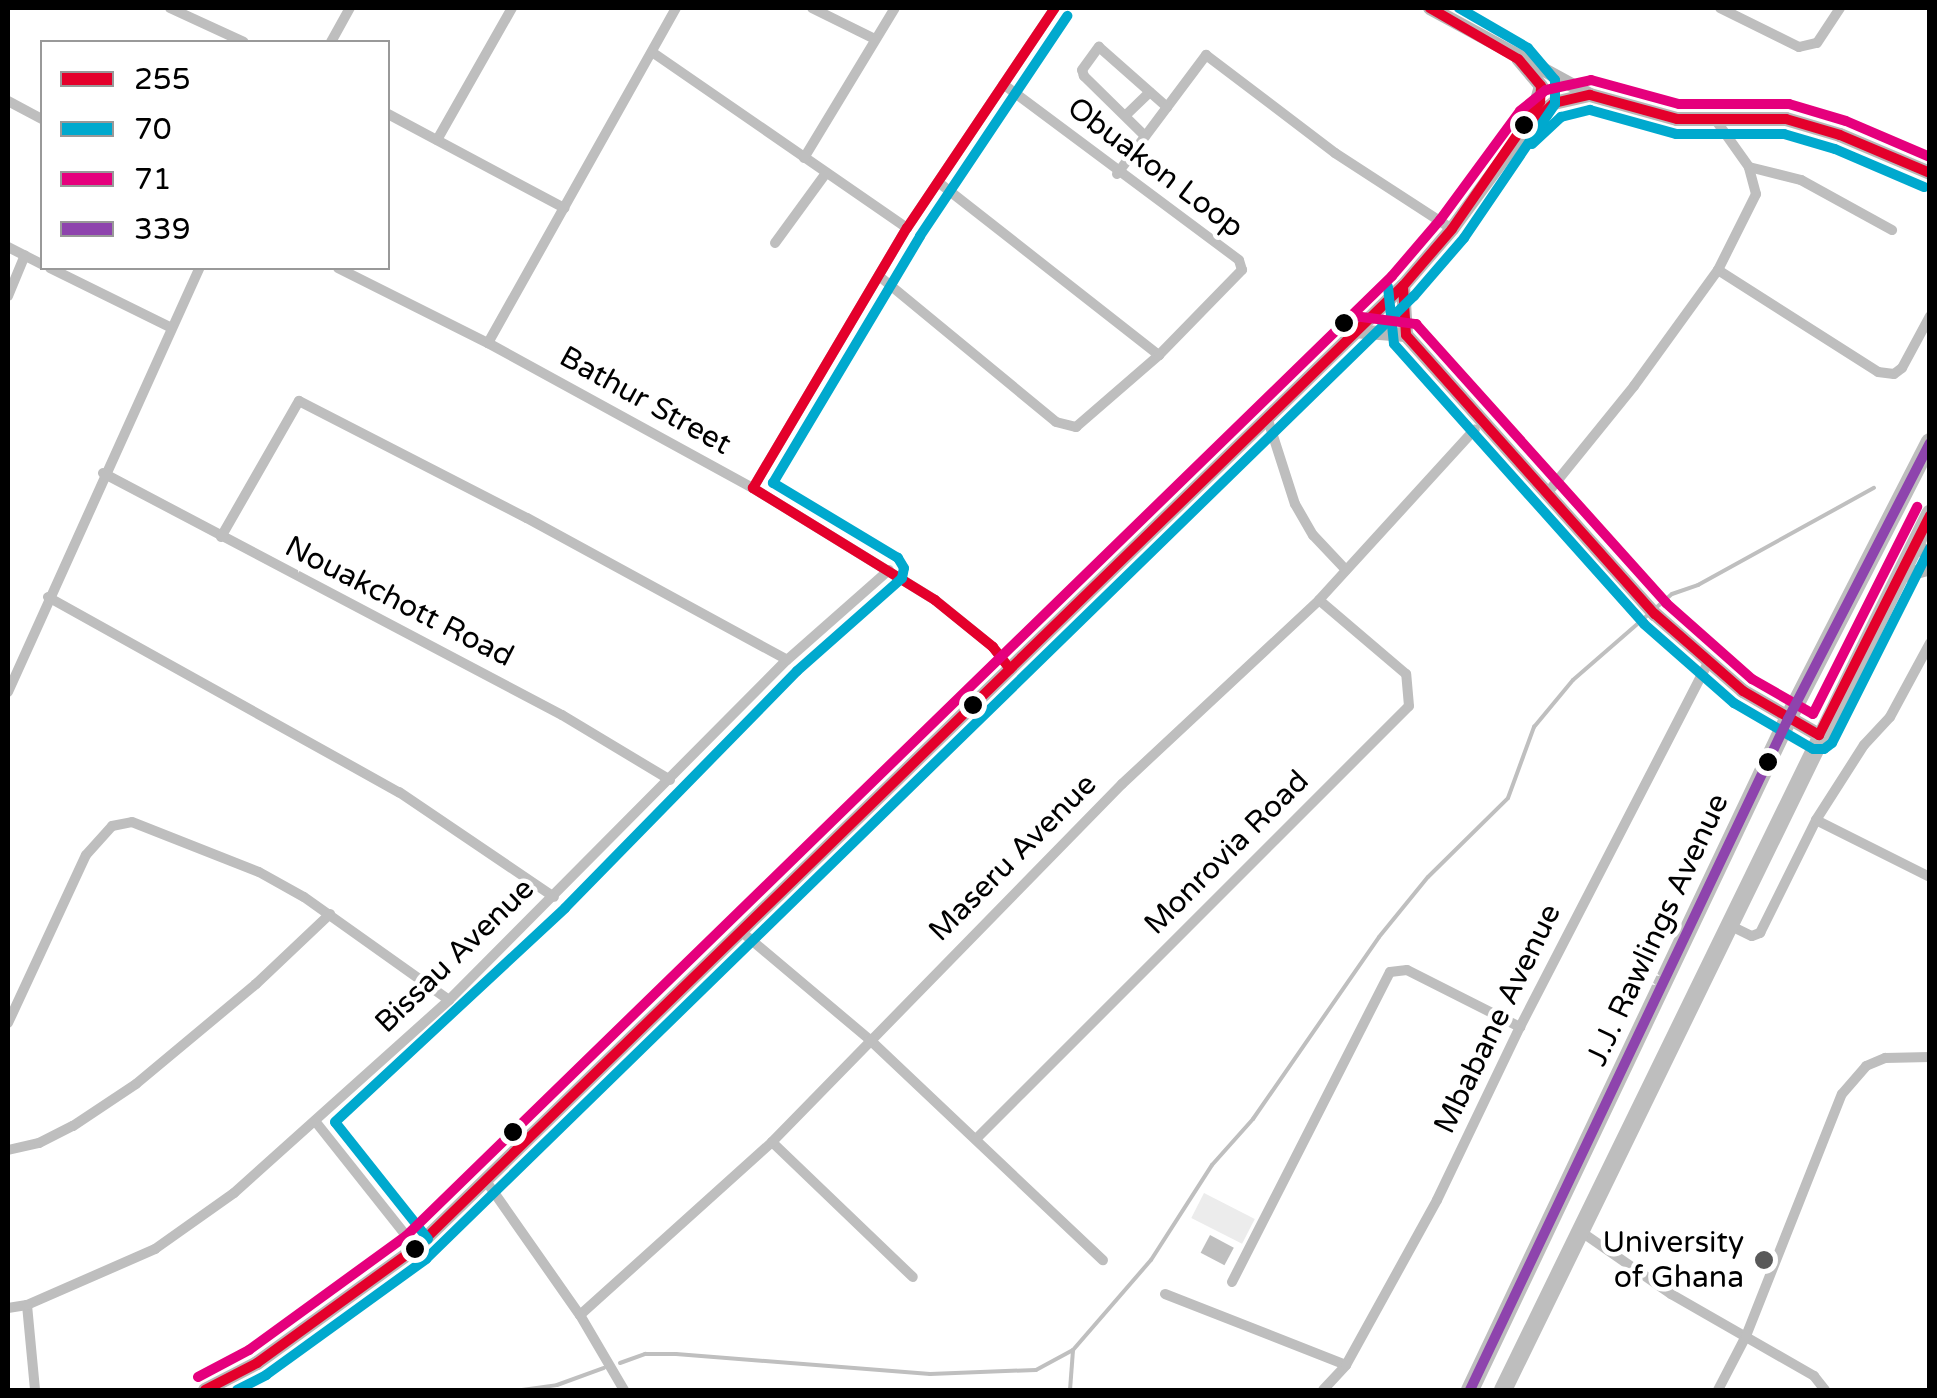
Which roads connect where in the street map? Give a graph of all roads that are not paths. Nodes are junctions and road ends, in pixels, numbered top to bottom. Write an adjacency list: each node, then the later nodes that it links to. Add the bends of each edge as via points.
1 (173, 8): 12 (street)
2 (350, 8): 13 (street)
3 (512, 8): 27 (street)
4 (676, 8): 14 (street)
5 (812, 8): 11 (street)
6 (895, 8): 11 (street)
7 (1055, 8): 16 (street)
8 (1430, 8): 15 (street)
9 (1720, 8): 10 (street, via 1799,47 1817,43)
10 (1840, 8)
11 (875, 39): 28 (street)
12 (240, 40)
13 (332, 40)
14 (652, 52): 28 (street); 34 (street)
15 (1518, 59): 18 (street); 24 (street, via 1541,86)
16 (1003, 84): 32 (street, Obuakon Loop); 33 (street)
17 (1150, 92): 20 (street); 22 (street); 22 (street, via 1099,47 1084,76)
18 (1590, 95): 24 (street, via 1554,104); 25 (street, via 1677,120)
19 (8, 101): 23 (street)
20 (1166, 107): 26 (street); 36 (street, via 1206,55 1335,153)
21 (390, 115): 27 (street)
22 (1126, 115): 26 (street)
23 (40, 117)
24 (1531, 121): 36 (street)
25 (1717, 122): 29 (street); 30 (street, via 1800,122)
26 (1145, 136): 32 (street)
27 (437, 140): 34 (street)
28 (804, 158): 31 (street)
29 (1749, 166): 37 (street, via 1801,180); 45 (street, via 1756,194)
30 (1930, 172)
31 (826, 173): 35 (street); 38 (street)
32 (1117, 174): 54 (street, Obuakon Loop, via 1242,265)
33 (938, 182): 35 (street); 54 (street)
34 (564, 208): 53 (street)
35 (907, 228): 46 (street)
36 (1452, 229): 47 (street)
37 (1892, 230)
38 (775, 243)
39 (8, 247): 40 (street)
40 (25, 256): 41 (street); 48 (street)
41 (40, 263)
42 (54, 270): 50 (street)
43 (197, 270): 50 (street)
44 (342, 270): 53 (street, Bathur Street)
45 (1718, 270): 49 (street, via 1878,372 1902,368); 60 (street)
46 (879, 276): 54 (street, via 1067,427 1076,427); 59 (street)
47 (1403, 286): 51 (street); 52 (street)
48 (8, 296)
49 (1930, 316)
50 (170, 326): 58 (street)
51 (1353, 332): 52 (street); 55 (street)
52 (1406, 335): 60 (street)
53 (488, 343): 59 (street, Bathur Street)
54 (1159, 354)
55 (1266, 417): 67 (street, via 1295,504); 74 (street)
56 (1474, 429): 67 (street, Maseru Avenue)
57 (1930, 442): 76 (highway, J.J. Rawlings Avenue)
58 (103, 473): 62 (street, Nouakchott Road); 69 (street)
59 (753, 488): 66 (street, Bathur Street)
60 (1549, 491): 73 (street, via 1655,614)
61 (1930, 514): 63 (highway, J.J. Rawlings Avenue)
62 (220, 537): 72 (street, via 299,401); 78 (street, Nouakchott Road)
63 (1915, 543): 64 (street); 68 (highway, J.J. Rawlings Avenue)
64 (1930, 558)
65 (1930, 568): 68 (street)
66 (889, 570): 72 (street, Bissau Avenue); 74 (street, Bathur Street, via 978,636)
67 (1346, 570): 70 (street, Maseru Avenue)
68 (1899, 576): 77 (highway, J.J. Rawlings Avenue)
69 (48, 597): 75 (street); 81 (street, via 399,792)
70 (1318, 600): 88 (street, Maseru Avenue, via 1122,784); 91 (street, Monrovia Road, via 1406,674 1409,706)
71 (1930, 643): 79 (street, via 1890,717)
72 (787, 660): 78 (street, Bissau Avenue)
73 (1708, 663): 76 (street); 87 (street, Mbabane Avenue)
74 (1010, 670): 84 (street)
75 (8, 692)
76 (1788, 719): 77 (street); 110 (highway, J.J. Rawlings Avenue)
77 (1819, 735): 83 (highway, J.J. Rawlings Avenue)
78 (670, 780): 81 (street, Bissau Avenue)
79 (1816, 820): 80 (street); 83 (street, via 1760,933)
80 (1930, 877)
81 (554, 896): 85 (street, Bissau Avenue)
82 (330, 914): 85 (street); 86 (street, via 260,872 156,828 112,826 86,855); 93 (street, via 136,1084 73,1126)
83 (1729, 925): 95 (highway, J.J. Rawlings Avenue)
84 (742, 933): 88 (street); 94 (street)
85 (448, 1000): 90 (street, Bissau Avenue)
86 (8, 1022)
87 (1520, 1026): 99 (street, via 1407,970 1390,972); 105 (street, Mbabane Avenue, via 1437,1200)
88 (869, 1039): 91 (street); 92 (street, Maseru Avenue)
89 (1930, 1057): 104 (street, via 1885,1058 1866,1066 1842,1094)
90 (315, 1121): 96 (street); 101 (street, Bissau Avenue, via 186,1230)
91 (976, 1139): 97 (street)
92 (772, 1142): 98 (street); 103 (street, Maseru Avenue)
93 (8, 1150)
94 (486, 1182): 96 (street); 103 (street)
95 (1580, 1231): 104 (street); 111 (highway, J.J. Rawlings Avenue)
96 (416, 1248): 107 (street, via 257,1363)
97 (1103, 1260)
98 (914, 1278)
99 (1232, 1282)
100 (1165, 1294): 105 (street)
101 (27, 1305): 102 (street, Bissau Avenue); 106 (street)
102 (8, 1308)
103 (580, 1315): 108 (street)
104 (1746, 1336): 112 (street); 113 (street)
105 (1346, 1365): 109 (street, Mbabane Avenue)
106 (34, 1390)
107 (206, 1390)
108 (624, 1390)
109 (1323, 1390)
110 (1470, 1390)
111 (1503, 1390)
112 (1718, 1390)
113 (1826, 1390)

